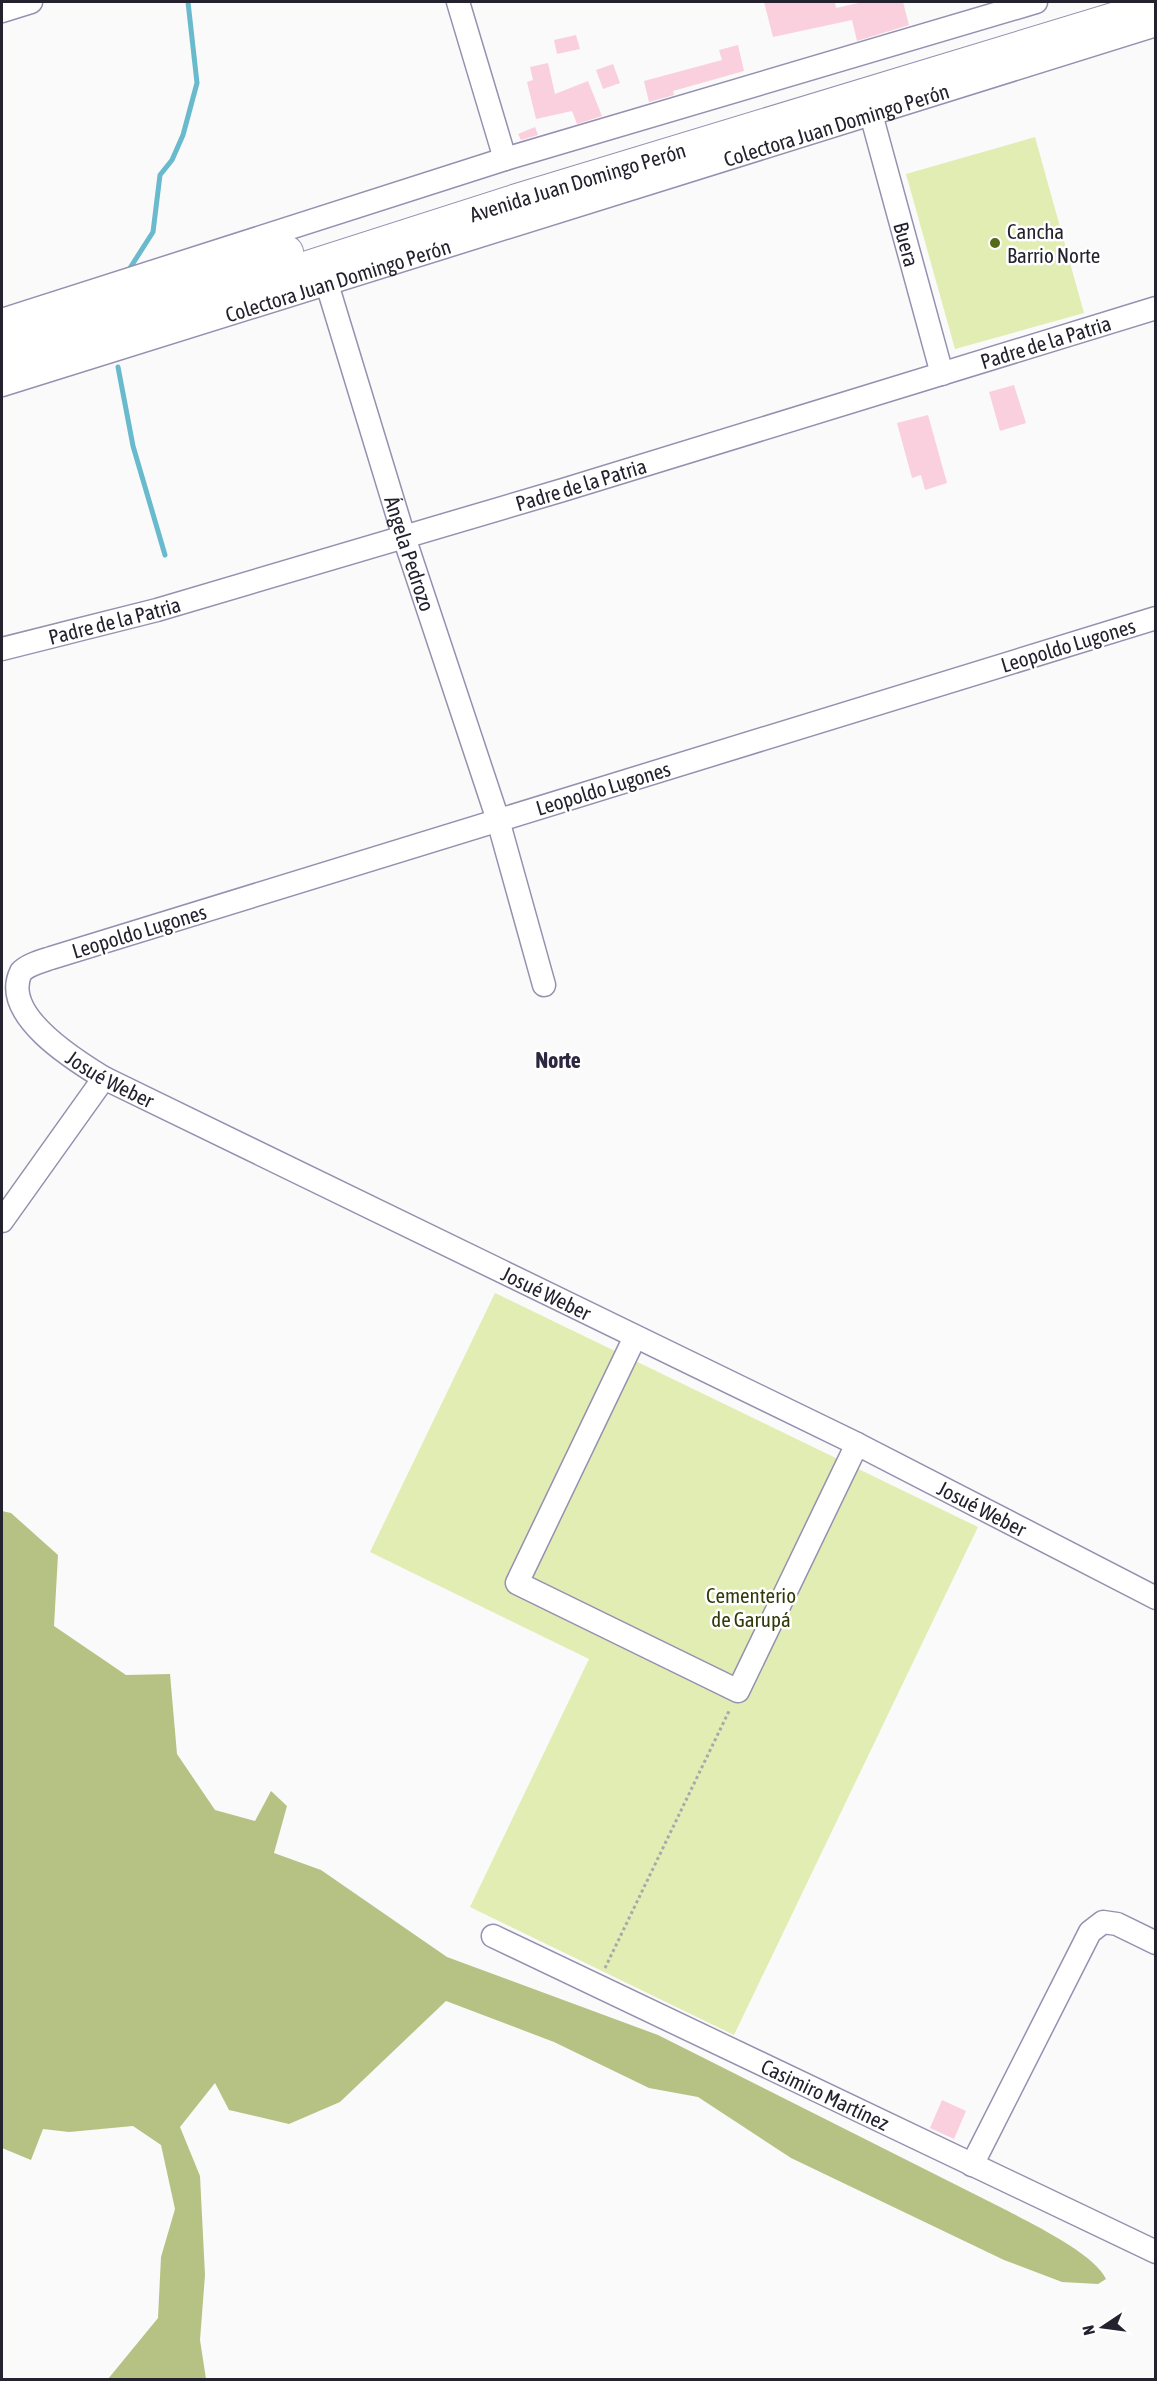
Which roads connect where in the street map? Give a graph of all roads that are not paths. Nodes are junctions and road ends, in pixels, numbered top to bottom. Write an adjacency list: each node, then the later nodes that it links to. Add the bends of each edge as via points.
1 (31, 2): 6 (street)
2 (458, 2): 9 (street)
3 (1036, 2): 9 (street)
4 (1108, 2): 13 (main road, Avenida Juan Domingo Perón, via 811,88)
5 (1155, 6): 14 (main road, Avenida Juan Domingo Perón, via 517,200)
6 (2, 11)
7 (1155, 25): 8 (street, Colectora Juan Domingo Perón)
8 (870, 114): 10 (street, Colectora Juan Domingo Perón); 15 (street, Buera)
9 (505, 159): 12 (street)
10 (327, 284): 16 (street, Colectora Juan Domingo Perón); 17 (street, Ángela Pedrozo)
11 (1155, 308): 15 (street, Padre de la Patria)
12 (2, 320)
13 (2, 339)
14 (2, 365)
15 (942, 374): 17 (street, Padre de la Patria)
16 (2, 385)
17 (404, 537): 19 (street, Padre de la Patria, via 157,610); 20 (street, Ángela Pedrozo)
18 (1155, 618): 20 (street, Leopoldo Lugones)
19 (2, 649)
20 (498, 820): 21 (street, Leopoldo Lugones); 22 (street, Ángela Pedrozo)
21 (51, 958): 23 (street, Josué Weber, via 22,970 12,985 13,1006 33,1035)
22 (544, 985)
23 (104, 1078): 24 (street); 25 (street, Josué Weber)
24 (2, 1221)
25 (635, 1337): 26 (street, Josué Weber); 26 (street, via 517,1583 738,1691)
26 (857, 1444): 27 (street, Josué Weber)
27 (1155, 1598)
28 (493, 1936): 30 (street, Casimiro Martínez)
29 (1155, 1943): 30 (street, via 1117,1924 1102,1922 1090,1932)
30 (972, 2165): 31 (street, Casimiro Martínez)
31 (1155, 2252)

